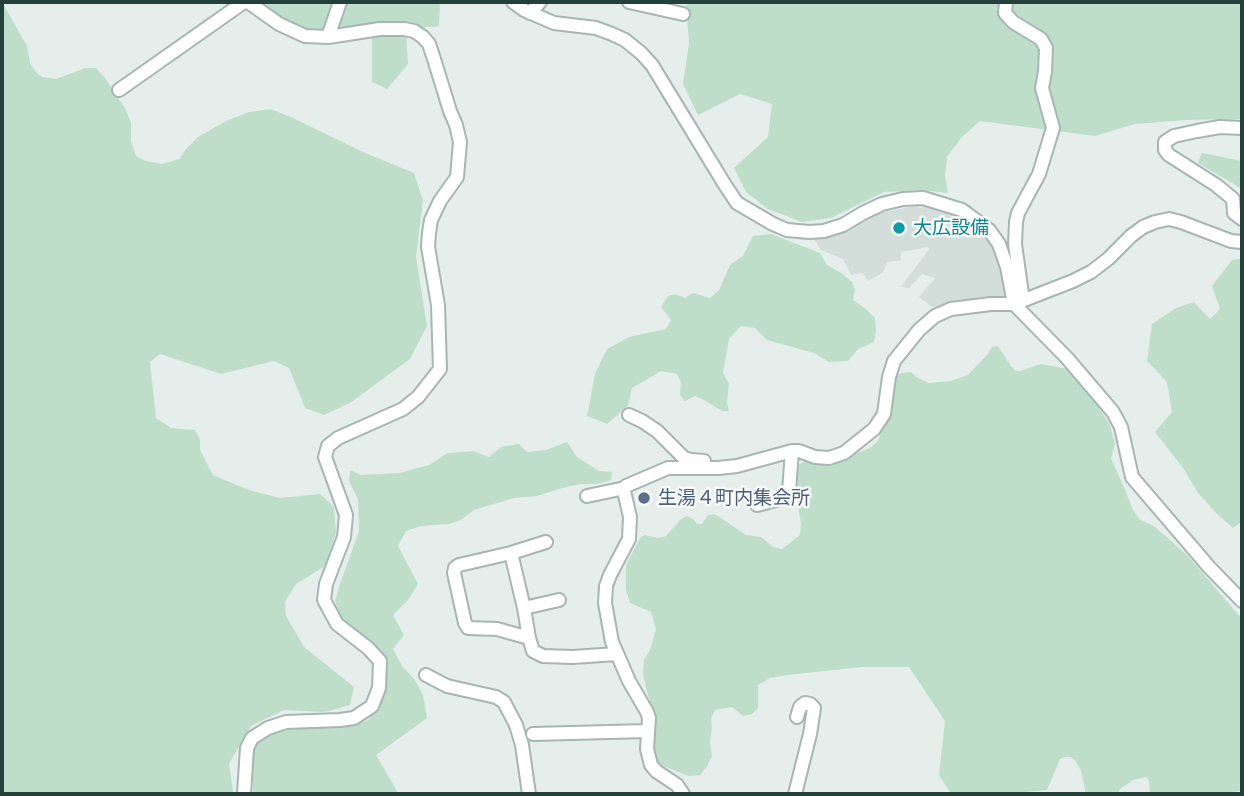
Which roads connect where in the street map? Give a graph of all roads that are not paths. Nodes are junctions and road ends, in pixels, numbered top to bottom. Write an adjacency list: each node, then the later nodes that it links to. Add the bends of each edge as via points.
1 (246, 2): 9 (street, via 305,36); 10 (street)
2 (340, 2): 9 (street)
3 (513, 2): 7 (street)
4 (540, 2): 7 (street)
5 (629, 2): 8 (street)
6 (1006, 2): 14 (street, via 1005,13 1046,48 1041,88 1053,128 1016,222 1022,294)
7 (530, 13): 14 (street, via 554,23 596,28 625,40 641,53 725,185 737,202 753,213 787,230 809,232 843,225 882,204 903,199 947,204 989,230 999,244)
8 (683, 14)
9 (328, 37): 32 (street, via 404,29 429,44 460,142 457,177 440,201 429,233 440,369 403,409 338,438 328,446 325,457 346,515 344,537 324,600 337,624 380,661 379,688 372,706 354,718 286,722 252,738 247,748)
10 (119, 90)
11 (1242, 128): 12 (street, via 1197,131 1165,142 1169,155 1233,199 1234,213)
12 (1242, 219)
13 (1242, 242): 14 (street, via 1169,219 1155,222 1131,236 1091,272)
14 (1014, 304): 16 (street, via 951,309 935,316 894,360 884,414 874,429 844,453 829,458); 24 (street, via 1113,412 1121,426 1132,477)
15 (629, 415): 17 (street, via 650,425 684,458)
16 (792, 451): 17 (street); 20 (street, via 788,503)
17 (746, 464): 18 (street, via 668,468)
18 (625, 488): 19 (street); 27 (street, via 629,539 610,575 605,603)
19 (587, 496)
20 (757, 505)
21 (546, 542): 22 (street)
22 (511, 553): 25 (street); 26 (street, via 455,568 465,623 468,628 497,629)
23 (559, 600): 25 (street)
24 (1242, 601)
25 (524, 608): 26 (street)
26 (530, 638): 27 (street, via 533,651 543,656)
27 (616, 654): 30 (street, via 647,712)
28 (426, 675): 33 (street, via 447,686 504,702 522,745)
29 (797, 717): 35 (street, via 805,703 814,708)
30 (648, 731): 31 (street); 34 (street, via 651,765)
31 (533, 734)
32 (244, 794)
33 (529, 794)
34 (683, 794)
35 (795, 794)

